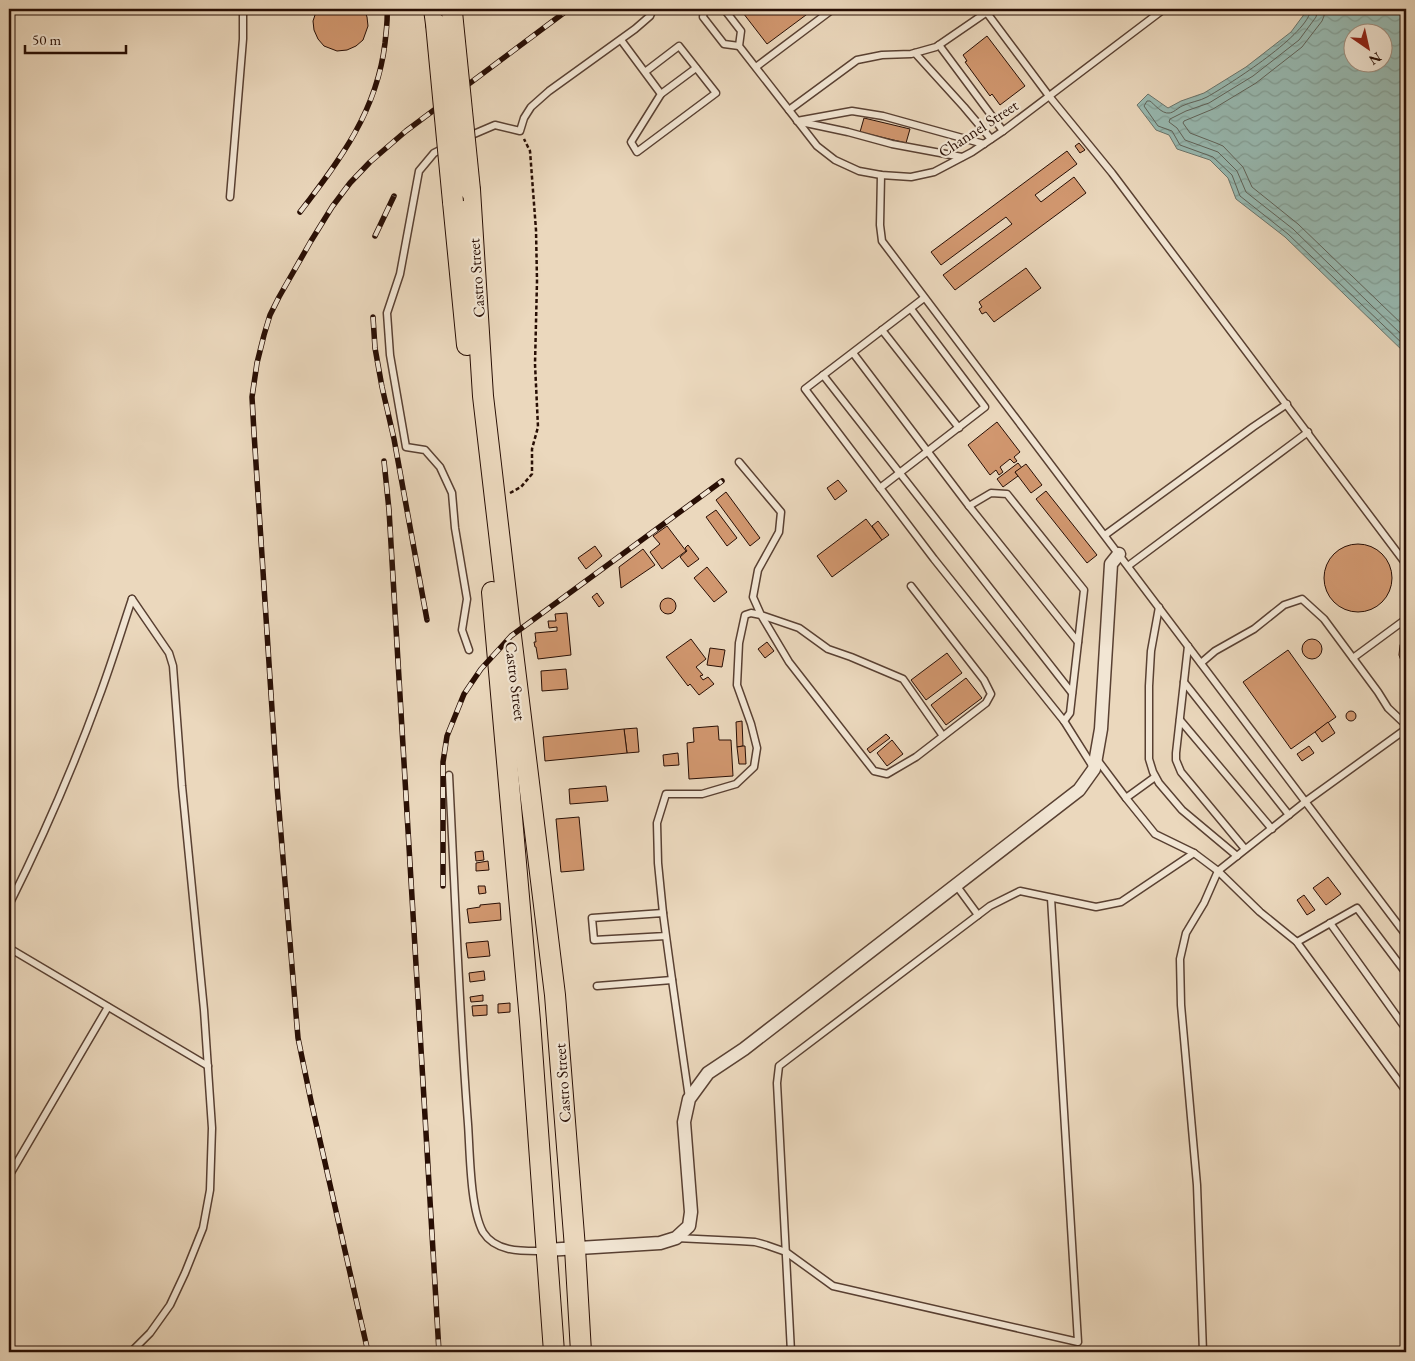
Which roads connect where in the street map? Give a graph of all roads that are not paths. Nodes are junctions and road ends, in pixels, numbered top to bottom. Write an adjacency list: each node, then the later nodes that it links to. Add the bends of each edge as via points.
1 (243, 9): 25 (lane)
2 (653, 9): 9 (lane, via 650,16)
3 (704, 9): 11 (lane, Channel Street, via 703,17 724,44)
4 (724, 9): 11 (lane, Channel Street, via 741,31)
5 (833, 9): 13 (lane)
6 (1164, 9): 17 (lane, Channel Street)
7 (986, 10): 10 (lane); 17 (lane)
8 (443, 13): 89 (main road, Castro Street, bridge, via 470,190 484,396 555,995); 90 (main road, Castro Street, bridge, via 452,202 498,650 544,1193)
9 (621, 40): 15 (lane); 49 (lane, via 531,107 520,131 495,125 482,130 434,153 419,171 400,274 387,313 390,355 406,447 425,450 440,468 452,493 467,599 462,630)
10 (939, 45): 12 (lane); 20 (lane)
11 (740, 46): 13 (lane, Channel Street)
12 (915, 53): 18 (lane, via 857,60); 21 (lane)
13 (756, 67): 18 (lane, Channel Street)
14 (696, 68): 15 (lane, via 679,46); 16 (lane); 16 (lane, via 716,93 637,152 630,142)
15 (645, 72): 16 (lane)
16 (661, 94)
17 (1049, 96): 20 (lane, Channel Street); 31 (lane, via 1112,172)
18 (789, 110): 19 (lane, Channel Street)
19 (797, 121): 22 (lane, via 852,111 892,118); 23 (lane); 24 (lane, Channel Street, via 816,146 835,160 859,171)
20 (1004, 131): 21 (lane, Channel Street)
21 (991, 139): 22 (lane, Channel Street)
22 (984, 144): 23 (lane, Channel Street)
23 (962, 157): 24 (lane, Channel Street, via 934,172 911,176)
24 (881, 175): 26 (lane, via 882,241)
25 (230, 197)
26 (924, 298): 27 (lane); 39 (lane)
27 (911, 310): 28 (lane); 32 (lane, via 985,407)
28 (882, 330): 29 (lane); 32 (lane)
29 (853, 353): 30 (lane); 34 (lane)
30 (823, 375): 36 (lane); 37 (lane, via 805,389)
31 (1287, 404): 33 (lane); 39 (lane)
32 (959, 428): 34 (lane)
33 (1308, 432): 41 (lane); 42 (lane)
34 (928, 452): 36 (lane); 38 (lane)
35 (739, 462): 45 (lane, via 781,512 779,532 758,570 753,597)
36 (900, 473): 37 (lane); 53 (lane)
37 (880, 488): 55 (lane)
38 (969, 506): 47 (lane); 47 (lane, via 991,493 1007,494 1078,582 1084,590)
39 (1105, 536): 40 (lane)
40 (1118, 554): 42 (lane); 58 (street, via 1111,564 1101,729)
41 (1406, 564)
42 (1128, 566): 44 (lane)
43 (911, 586): 57 (lane, via 984,680 991,694 986,703)
44 (1158, 607): 48 (lane); 60 (lane, via 1149,686 1149,759)
45 (761, 615): 57 (lane, via 799,628 828,649 903,679); 57 (lane, via 789,662 874,771 887,774); 72 (lane, via 750,613 745,616 739,642 737,685 757,748 754,767 736,784 702,794 666,794 657,823)
46 (1406, 619): 50 (lane)
47 (1078, 642): 53 (lane)
48 (1188, 646): 51 (lane); 52 (lane)
49 (468, 650)
50 (1353, 658): 51 (lane, via 1324,619 1302,598 1284,605); 56 (lane, via 1388,708)
51 (1201, 663): 62 (lane)
52 (1184, 682): 54 (lane); 63 (lane)
53 (1072, 693): 55 (lane, via 1070,713)
54 (1180, 720): 64 (lane); 65 (lane, via 1176,760 1181,772)
55 (1064, 721): 58 (lane)
56 (1406, 727): 62 (lane)
57 (943, 736)
58 (1095, 763): 61 (lane); 69 (street, via 1079,790)
59 (449, 775): 90 (lane, via 465,1092 477,1217 484,1233 505,1249)
60 (1155, 777): 61 (lane); 67 (lane, via 1182,810)
61 (1126, 798): 66 (lane, via 1155,834)
62 (1305, 802): 63 (lane); 75 (lane)
63 (1289, 815): 64 (lane)
64 (1272, 829): 65 (lane)
65 (1245, 849): 67 (lane)
66 (1194, 853): 68 (lane); 70 (lane, via 1121,902 1096,907)
67 (1237, 856): 68 (lane)
68 (1218, 871): 77 (lane, via 1260,912); 96 (lane, via 1186,933 1180,959 1180,1005 1197,1185)
69 (956, 885): 73 (lane); 86 (street, via 744,1049 708,1073)
70 (1051, 898): 73 (lane, via 1020,891); 91 (lane, via 1078,1342 833,1286)
71 (9, 904): 84 (lane, via 100,697 132,599 169,653 174,666)
72 (663, 913): 76 (lane); 76 (lane, via 592,918 594,940)
73 (978, 915): 91 (lane, via 779,1066 777,1083)
74 (1330, 923): 77 (lane); 79 (lane, via 1357,908); 83 (lane)
75 (1406, 935)
76 (666, 936): 80 (lane)
77 (1298, 942): 85 (lane)
78 (9, 948): 82 (lane)
79 (1406, 973)
80 (672, 980): 81 (lane); 86 (lane)
81 (597, 986)
82 (108, 1006): 84 (lane); 87 (lane)
83 (1406, 1029)
84 (208, 1066): 92 (lane, via 212,1133 210,1190 203,1228 170,1305)
85 (1406, 1091)
86 (689, 1099): 88 (street, via 684,1122 691,1212 689,1226)
87 (9, 1176)
88 (676, 1238): 89 (street, via 660,1243); 91 (lane, via 755,1242)
89 (575, 1248): 90 (street); 94 (main road, Castro Street)
90 (546, 1250): 93 (main road, Castro Street)
91 (786, 1252): 95 (lane)
92 (131, 1352)
93 (554, 1352)
94 (581, 1352)
95 (791, 1352)
96 (1203, 1352)

